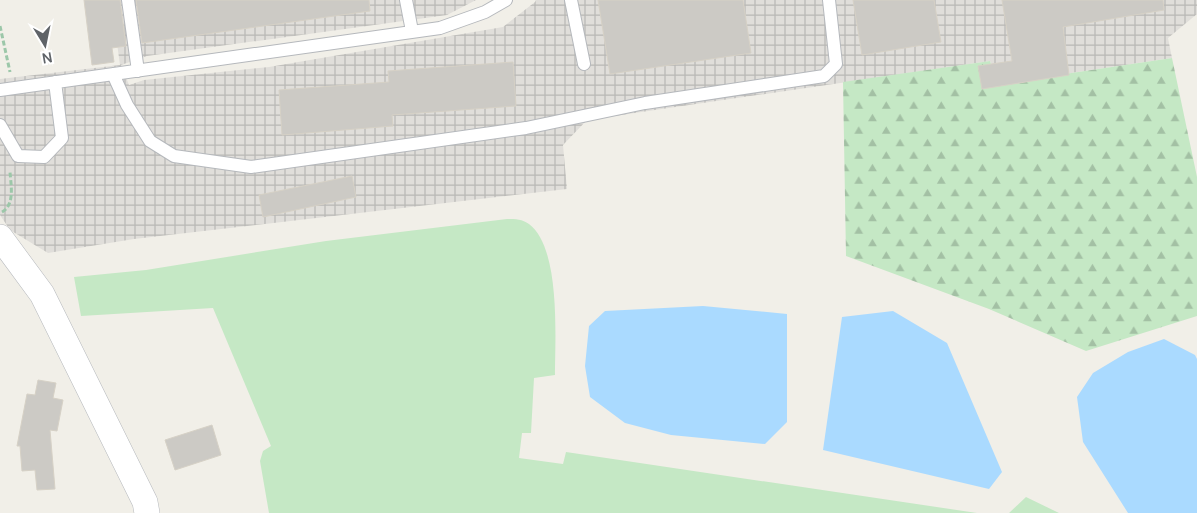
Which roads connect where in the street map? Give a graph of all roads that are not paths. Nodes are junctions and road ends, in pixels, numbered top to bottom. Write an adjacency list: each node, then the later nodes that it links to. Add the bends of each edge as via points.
1 (128, 0): 8 (lane)
2 (406, 0): 6 (lane)
3 (506, 0): 6 (lane, via 485,12 440,28)
4 (571, 0): 7 (lane)
5 (829, 0): 9 (lane, via 836,64 824,76 646,103 526,128 252,167 174,156 150,141 127,105)
6 (412, 31): 8 (lane)
7 (584, 64)
8 (138, 71): 9 (lane)
9 (113, 74): 10 (lane)
10 (55, 82): 11 (lane); 12 (lane, via 62,138 44,157 18,156)
11 (6, 89)
12 (0, 125)
13 (0, 237): 14 (street, via 42,294 145,502)
14 (147, 513)

